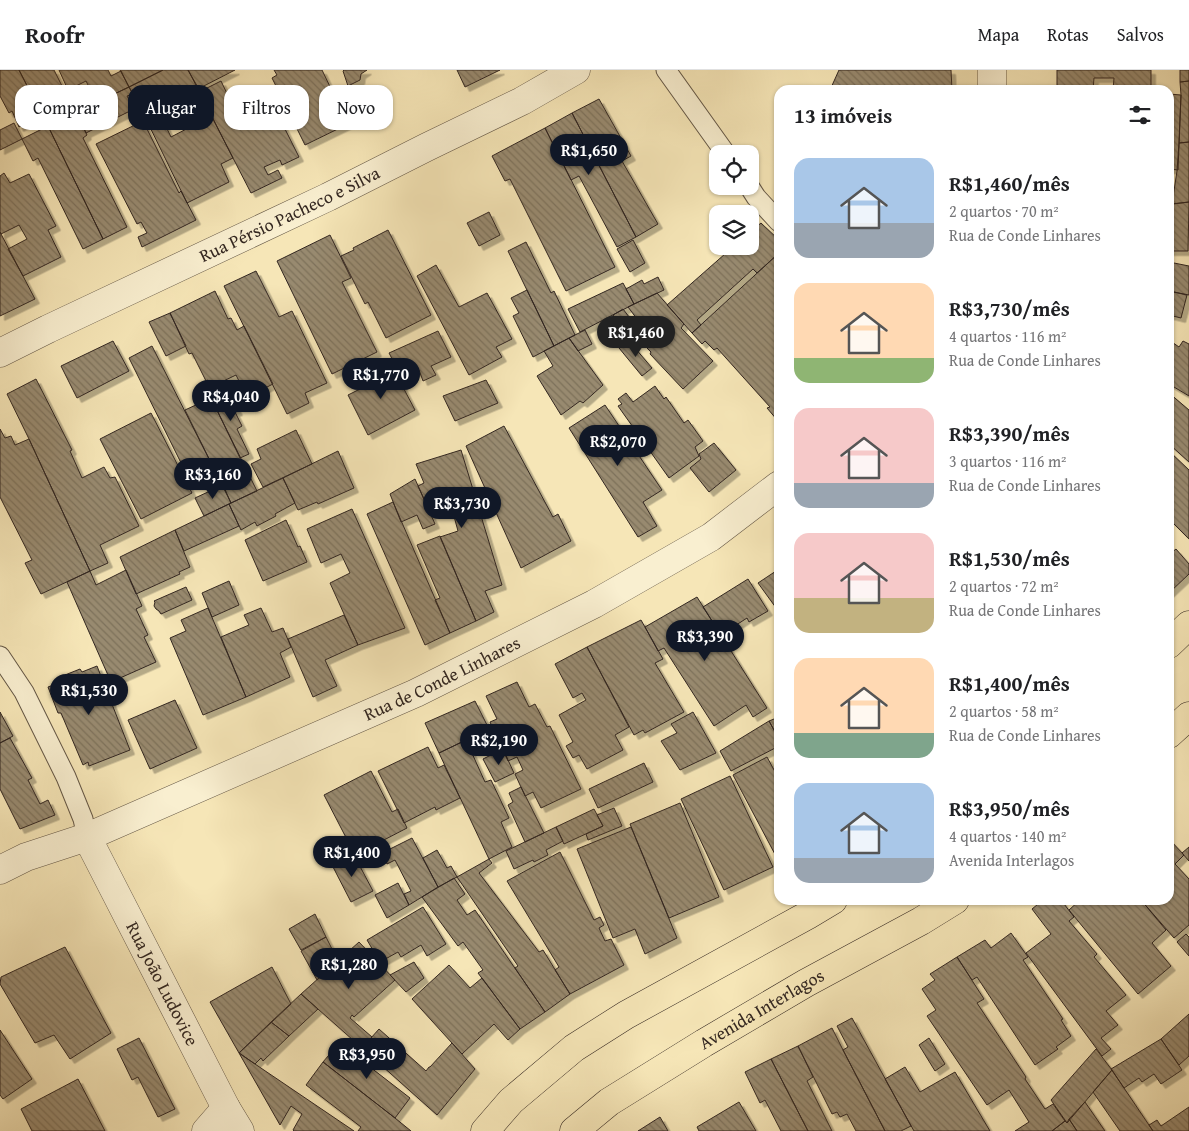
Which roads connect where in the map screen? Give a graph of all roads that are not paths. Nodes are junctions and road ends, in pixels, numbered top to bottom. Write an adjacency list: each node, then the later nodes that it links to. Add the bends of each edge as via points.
1 (576, 70): 8 (street, Rua Pérsio Pacheco e Silva, via 522,101 328,197)
2 (666, 70): 5 (lane)
3 (992, 70): 4 (street)
4 (992, 85)
5 (720, 145)
6 (755, 195): 7 (lane)
7 (774, 217)
8 (0, 353)
9 (774, 489): 15 (street, Rua de Conde Linhares, via 711,537 594,604 416,693)
10 (1189, 626): 11 (main road)
11 (1174, 640)
12 (0, 656): 15 (lane, via 24,692 66,777)
13 (1189, 716): 14 (main road)
14 (1174, 730)
15 (87, 837): 16 (street, Rua de Conde Linhares, via 26,857); 19 (street, Rua João Ludovice)
16 (0, 870)
17 (825, 905): 22 (main road, via 626,1015 574,1048 511,1100)
18 (947, 905): 23 (main road, Avenida Interlagos, via 704,1043 609,1102)
19 (226, 1108): 20 (street); 21 (street, Rua João Ludovice)
20 (206, 1131)
21 (240, 1131)
22 (485, 1131)
23 (574, 1131)

